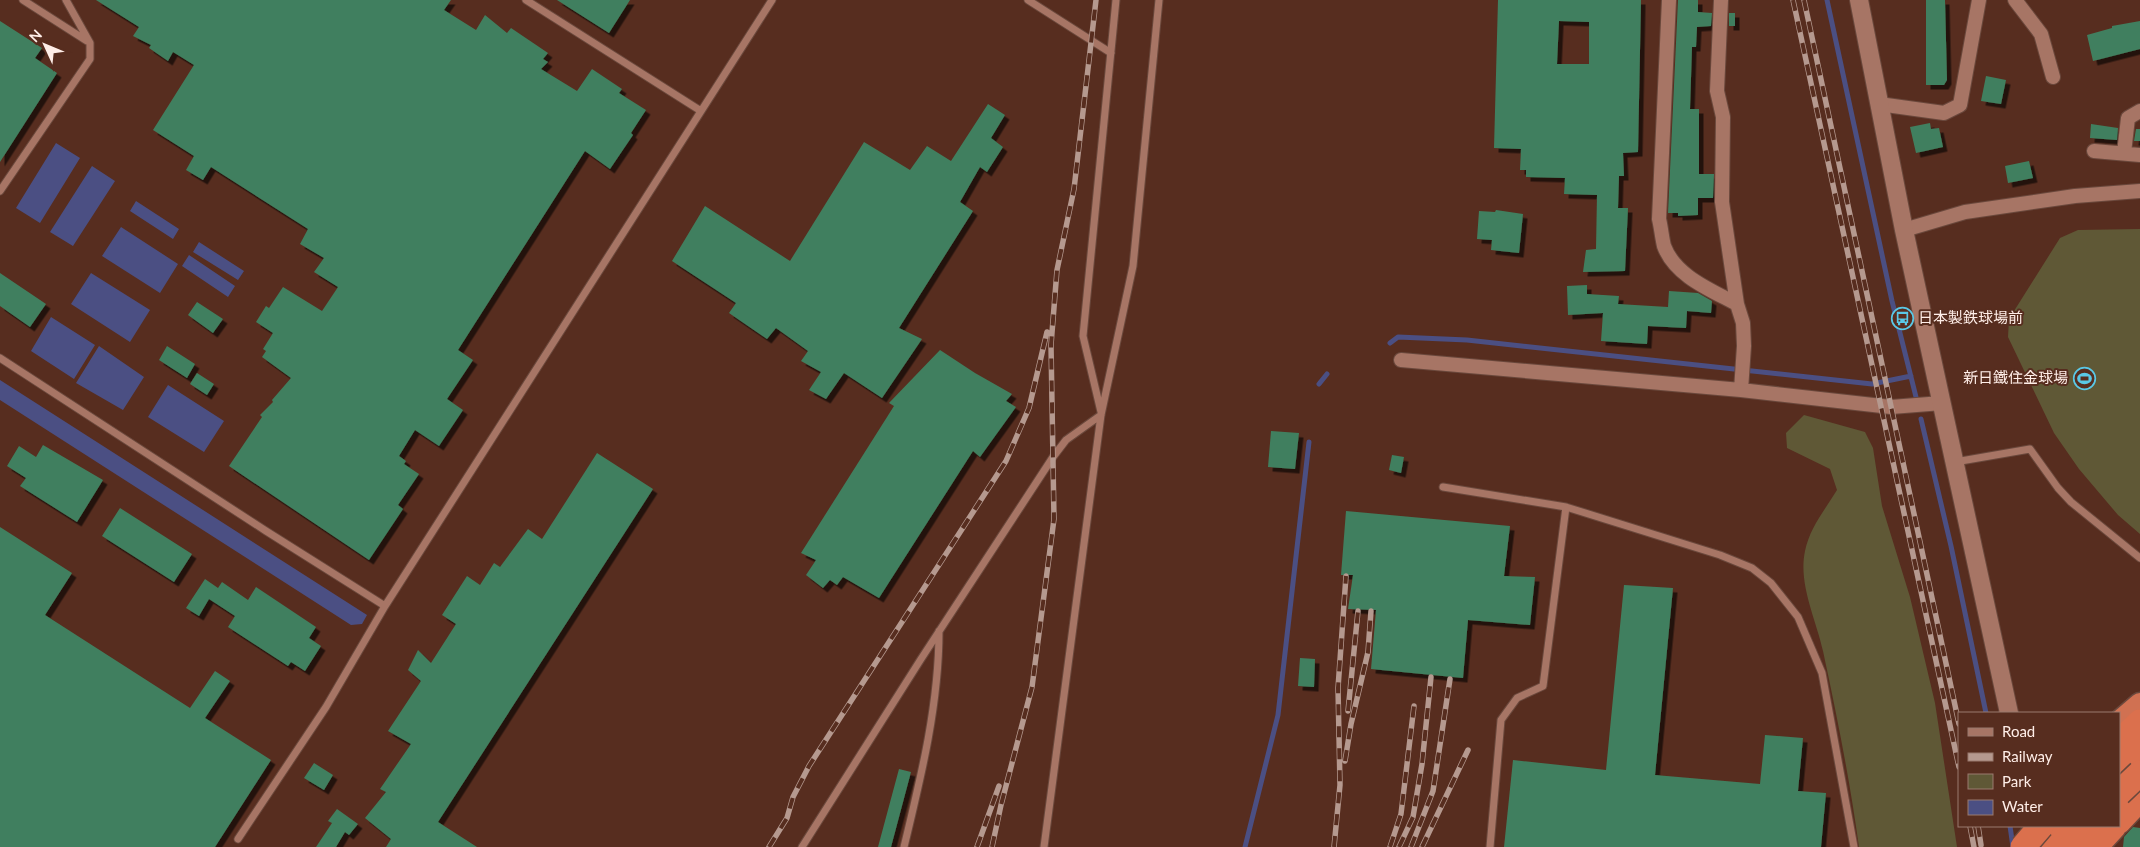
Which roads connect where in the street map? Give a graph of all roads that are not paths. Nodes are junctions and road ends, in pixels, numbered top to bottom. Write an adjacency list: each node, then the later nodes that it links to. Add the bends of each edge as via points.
1 (23, 0): 13 (lane)
2 (66, 0): 13 (lane)
3 (526, 0): 17 (lane)
4 (772, 0): 17 (lane)
5 (1028, 0): 14 (lane)
6 (1116, 0): 14 (lane)
7 (1159, 0): 30 (lane, via 1133,266)
8 (1669, 0): 25 (street, via 1659,219 1664,246 1690,278)
9 (1721, 0): 25 (street, via 1717,90 1724,117 1722,202)
10 (1979, 0): 16 (street, via 1960,105 1944,113)
11 (2015, 0): 15 (street, via 2041,34)
12 (1861, 3): 16 (street)
13 (90, 43): 22 (lane, via 90,59)
14 (1110, 53): 30 (lane, via 1083,336)
15 (2053, 77)
16 (1879, 104): 24 (street)
17 (701, 111): 35 (lane)
18 (2140, 111): 20 (street, via 2128,118)
19 (2094, 151): 20 (street)
20 (2124, 153): 21 (street)
21 (2140, 155)
22 (0, 191)
23 (2140, 191): 24 (street, via 2075,196 1965,212)
24 (1904, 230): 29 (street)
25 (1737, 304): 28 (street, via 1743,323)
26 (0, 358): 35 (lane)
27 (1401, 360): 28 (street)
28 (1742, 377): 29 (street, via 1891,407)
29 (1942, 403): 31 (street)
30 (1101, 414): 36 (lane, via 1066,440 1052,457); 59 (lane)
31 (1955, 462): 34 (lane, via 2030,449 2071,502); 38 (street)
32 (1443, 487): 33 (lane)
33 (1566, 507): 60 (lane, via 1543,686 1517,698 1502,720); 61 (lane, via 1720,555 1752,568 1771,583 1798,617 1822,673)
34 (2140, 558)
35 (385, 606): 56 (lane, via 326,708)
36 (939, 630): 57 (lane); 58 (lane, via 939,660 922,771)
37 (2140, 704): 39 (highway)
38 (2009, 712)
39 (2120, 721)
40 (2140, 722): 41 (highway)
41 (2120, 741)
42 (2140, 745): 43 (highway)
43 (2120, 763)
44 (2120, 773): 45 (street)
45 (2140, 775): 46 (highway, bridge)
46 (2120, 790)
47 (2120, 791): 48 (street)
48 (2140, 792)
49 (2140, 799): 50 (highway)
50 (2120, 820)
51 (2032, 827): 63 (street)
52 (2040, 827): 62 (highway, bridge)
53 (2060, 827): 64 (highway)
54 (2087, 827): 65 (highway)
55 (2113, 827): 66 (highway)
56 (238, 839)
57 (802, 847)
58 (904, 847)
59 (1044, 847)
60 (1490, 847)
61 (1854, 847)
62 (2023, 847)
63 (2036, 847)
64 (2044, 847)
65 (2069, 847)
66 (2095, 847)

